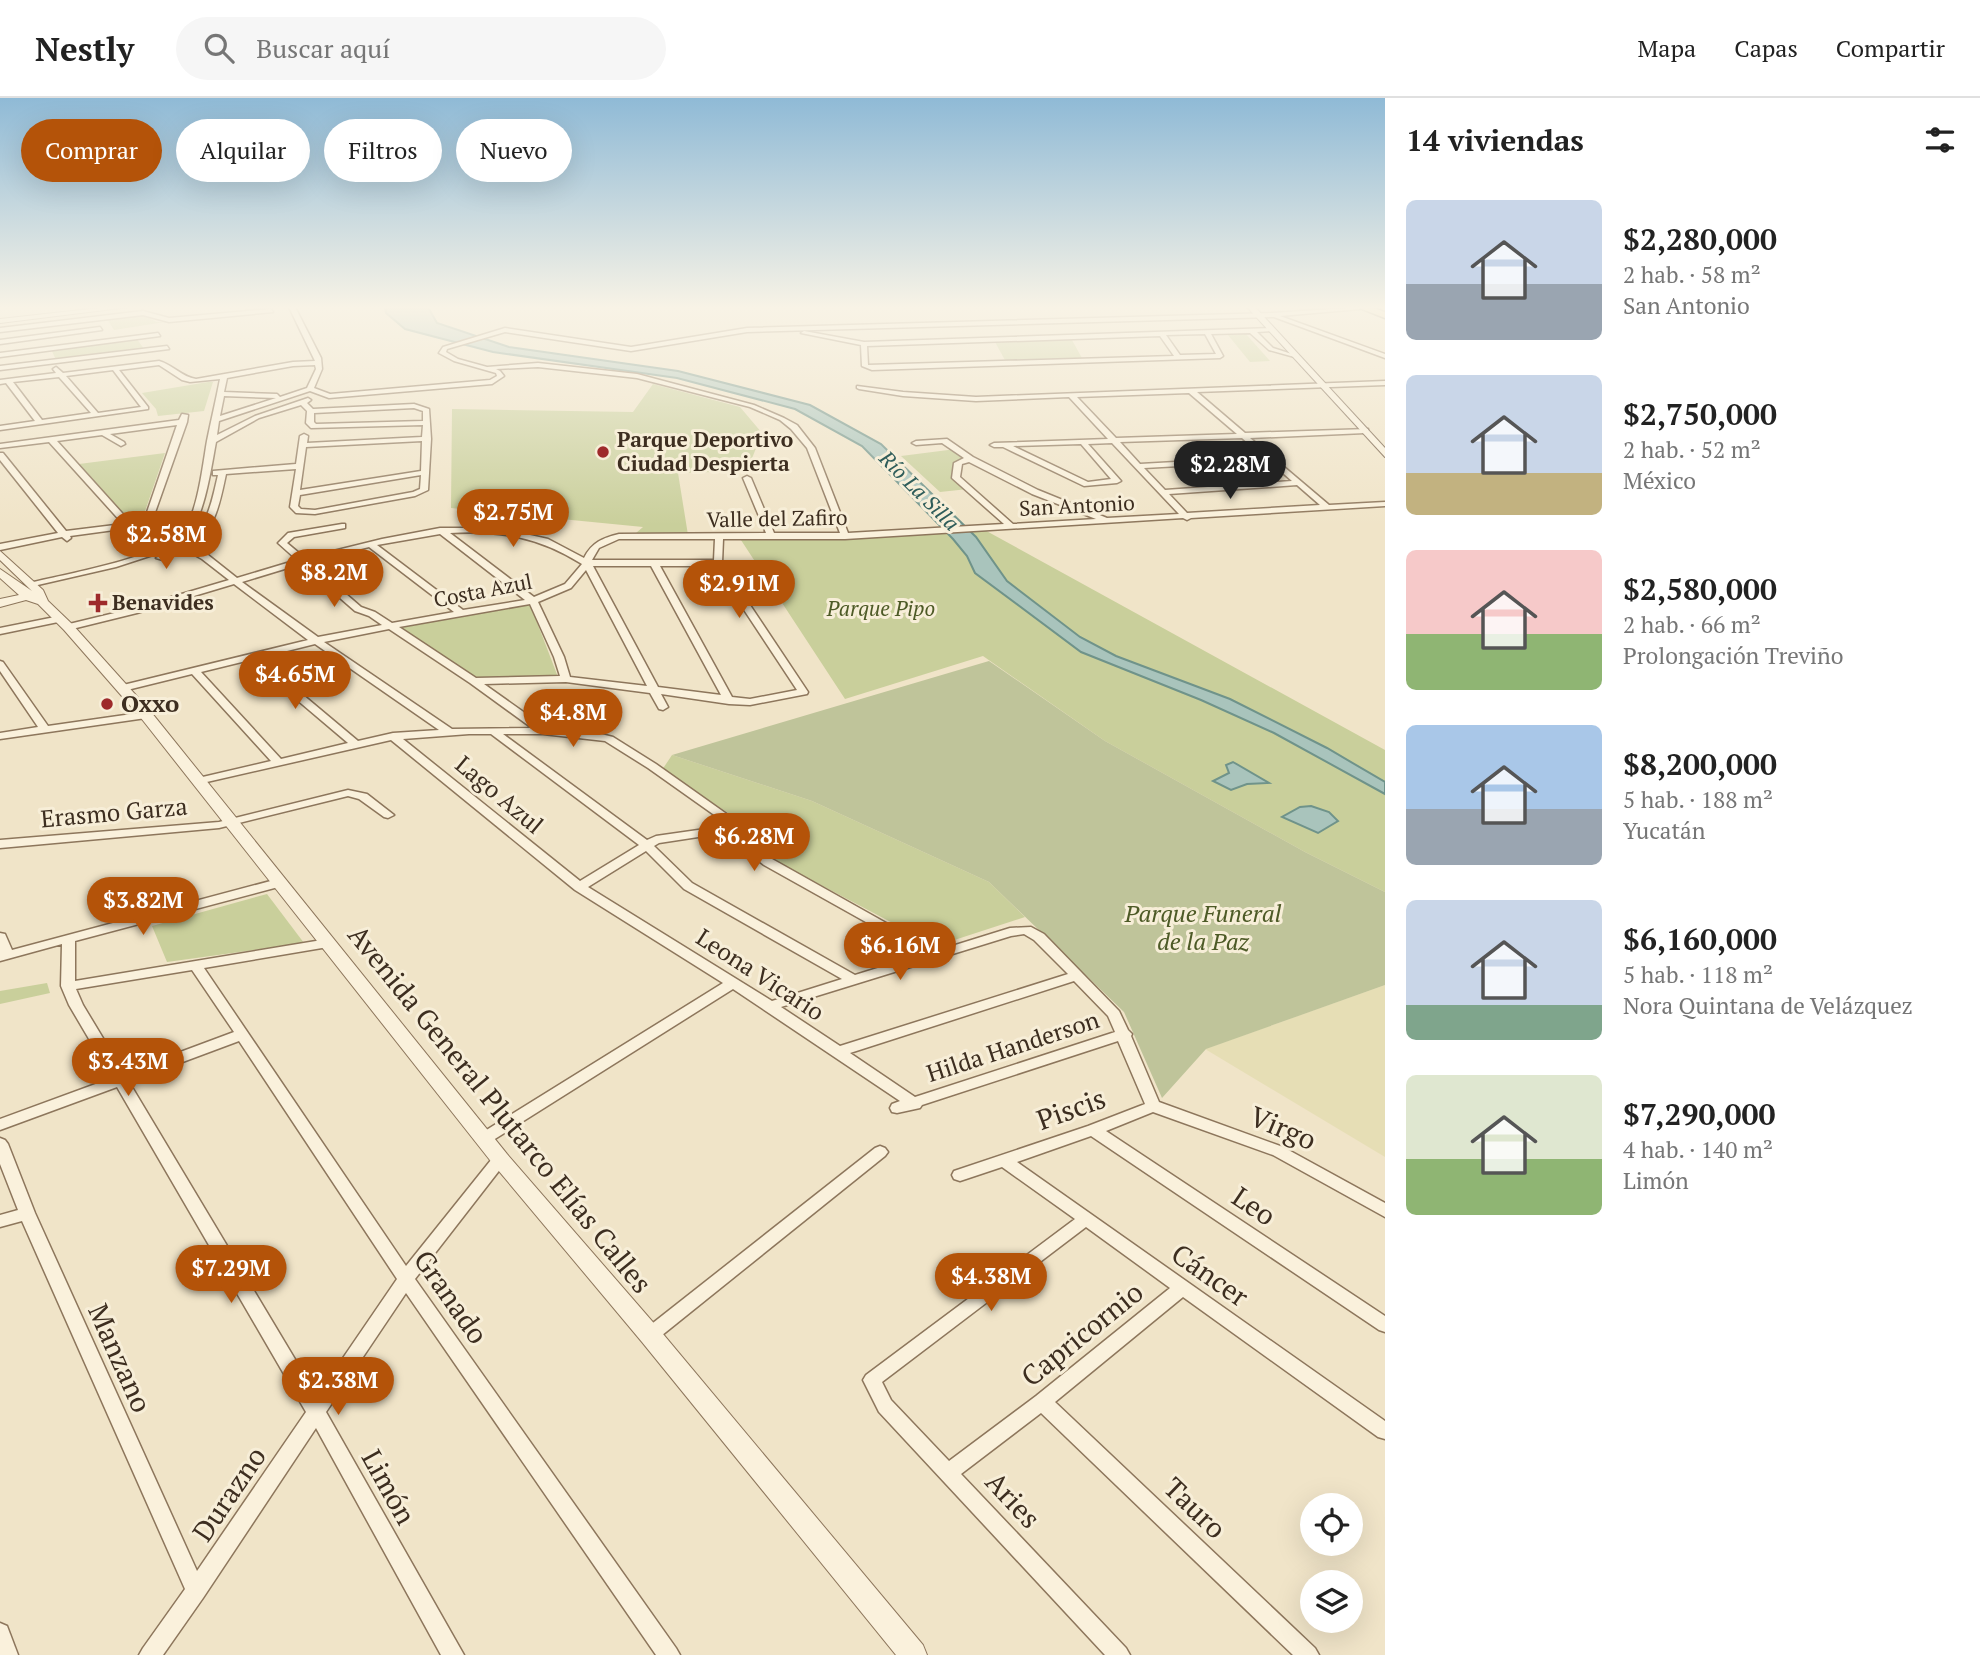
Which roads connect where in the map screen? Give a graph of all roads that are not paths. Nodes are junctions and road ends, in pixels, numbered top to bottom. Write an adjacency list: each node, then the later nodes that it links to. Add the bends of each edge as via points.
1 (64, 380): 19 (street)
2 (123, 380): 19 (street, via 146,408)
3 (223, 380): 14 (street)
4 (313, 380): 12 (street)
5 (491, 380): 12 (street, via 477,385 342,396)
6 (651, 380): 64 (street, via 752,406 794,427 811,448)
7 (1315, 380): 10 (main road)
8 (4, 381): 22 (street)
9 (1385, 383): 10 (street)
10 (1320, 385): 13 (street); 26 (main road)
11 (859, 387): 15 (street, via 956,399)
12 (308, 390): 16 (street); 17 (street)
13 (1190, 390): 15 (street); 28 (street)
14 (221, 394): 16 (street); 21 (street)
15 (1071, 395): 31 (street)
16 (281, 396): 21 (street)
17 (304, 404): 18 (street); 32 (street, via 257,417)
18 (311, 411): 23 (street, via 422,407 427,410); 23 (street, via 314,426)
19 (97, 416): 22 (street)
20 (183, 418): 25 (street); 56 (street, via 151,516)
21 (215, 420): 32 (street)
22 (40, 423): 24 (street)
23 (427, 423): 30 (street)
24 (0, 428)
25 (128, 429): 27 (street); 27 (street, via 120,447)
26 (1365, 431): 28 (street); 38 (main road)
27 (102, 432): 29 (street)
28 (1241, 436): 31 (street); 40 (street)
29 (51, 439): 36 (street); 57 (street)
30 (427, 439): 42 (street, via 303,441); 44 (street)
31 (1115, 441): 33 (street); 41 (street)
32 (210, 442): 46 (street)
33 (1083, 442): 35 (street); 35 (street, via 1116,481 1087,484)
34 (916, 443): 39 (street, via 944,441)
35 (998, 445)
36 (3, 446)
37 (0, 454): 62 (street)
38 (1385, 454)
39 (970, 459): 55 (street, via 1035,492); 59 (street, via 958,463 956,478)
40 (1268, 459): 41 (street); 48 (street)
41 (1137, 466): 50 (street)
42 (299, 468): 43 (street); 51 (street)
43 (251, 471): 45 (street)
44 (426, 472): 49 (street); 51 (street)
45 (222, 473): 46 (street); 68 (street, via 208,530)
46 (206, 474): 66 (street, via 193,522)
47 (747, 478): 63 (street)
48 (1296, 483): 50 (street); 53 (street)
49 (421, 492): 51 (street, via 305,513 294,507)
50 (1163, 492): 54 (street)
51 (296, 493)
52 (1385, 504): 53 (street, San Antonio)
53 (1328, 508): 54 (street, San Antonio)
54 (1187, 518): 55 (street, San Antonio)
55 (1111, 522): 59 (street, San Antonio)
56 (139, 523): 57 (street)
57 (129, 526): 62 (street)
58 (342, 526): 72 (street, via 282,540)
59 (1011, 526): 60 (street, San Antonio)
60 (981, 528): 64 (street, Valle del Zafiro)
61 (439, 530): 67 (street); 71 (street, via 522,535); 80 (street)
62 (69, 535): 69 (street)
63 (771, 536): 64 (street, Valle del Zafiro); 65 (street, Valle del Zafiro)
64 (845, 536)
65 (719, 537): 70 (street, Valle del Zafiro, via 626,536 605,540); 75 (street)
66 (178, 541): 68 (street); 78 (street)
67 (370, 544): 72 (street); 82 (street)
68 (190, 547): 77 (street); 78 (street)
69 (0, 551): 78 (street, Avenida General Plutarco Elías Calles)
70 (590, 551): 71 (street); 73 (street)
71 (568, 552): 73 (street)
72 (301, 561): 77 (street); 84 (street, via 349,603)
73 (587, 563): 74 (street); 80 (street, Costa Azul, via 568,586); 93 (street)
74 (654, 563): 75 (street); 94 (street)
75 (718, 563): 94 (street, via 803,692 770,701)
76 (0, 572): 78 (street, Avenida General Plutarco Elías Calles)
77 (235, 579): 83 (street, via 144,609); 86 (street)
78 (32, 593): 79 (street); 81 (street); 83 (street, Avenida General Plutarco Elías Calles)
79 (0, 594)
80 (533, 601): 82 (street, Costa Azul); 90 (street)
81 (0, 603)
82 (461, 613): 84 (street, Costa Azul)
83 (64, 623): 85 (street); 92 (street, Avenida General Plutarco Elías Calles)
84 (388, 626): 86 (street, Costa Azul); 91 (street)
85 (0, 631)
86 (314, 640): 87 (street, Costa Azul); 99 (street)
87 (253, 657): 89 (street, Costa Azul); 103 (street)
88 (0, 664): 97 (street)
89 (195, 671): 92 (street, Costa Azul); 104 (street)
90 (566, 679): 91 (street); 93 (street)
91 (474, 681): 98 (street)
92 (123, 688): 96 (street, Avenida General Plutarco Elías Calles)
93 (654, 691): 94 (street); 95 (street)
94 (729, 701)
95 (663, 707)
96 (146, 715): 97 (street); 105 (street, Avenida General Plutarco Elías Calles)
97 (45, 730): 101 (street)
98 (543, 731): 100 (street); 108 (street, via 609,739)
99 (449, 732): 100 (street); 102 (street)
100 (495, 733): 110 (street)
101 (0, 736)
102 (393, 736): 103 (street); 112 (street, Lago Azul)
103 (355, 744): 104 (street)
104 (277, 761): 105 (street)
105 (198, 781): 107 (street, Avenida General Plutarco Elías Calles)
106 (388, 815): 107 (street, Erasmo Garza, via 363,796 348,793)
107 (231, 822): 109 (street, Erasmo Garza); 111 (street, Avenida General Plutarco Elías Calles)
108 (736, 828): 110 (street); 116 (street, via 768,862)
109 (0, 844)
110 (645, 844): 112 (street); 120 (street, via 688,886)
111 (278, 883): 114 (street); 115 (street, Avenida General Plutarco Elías Calles)
112 (579, 887): 121 (street, Leona Vicario)
113 (0, 937): 117 (street)
114 (69, 940): 117 (street); 122 (street, Limón)
115 (328, 943): 118 (street); 133 (street, Avenida General Plutarco Elías Calles)
116 (932, 954): 119 (street, via 1026,930 1039,937); 120 (street)
117 (4, 956)
118 (196, 965): 122 (street); 124 (street, Granado)
119 (1077, 976): 125 (street, via 1108,1006); 126 (street)
120 (851, 979): 123 (street)
121 (733, 984): 123 (street, Leona Vicario); 133 (street)
122 (68, 986): 127 (street, Limón)
123 (770, 1006): 126 (street, Leona Vicario)
124 (243, 1034): 127 (street); 143 (street, Granado)
125 (1125, 1034): 128 (street, Hilda Handerson); 129 (street)
126 (837, 1052): 128 (street, Leona Vicario)
127 (122, 1081): 131 (street); 148 (street, Limón)
128 (915, 1104): 130 (street, Hilda Handerson)
129 (1153, 1106): 132 (street, Piscis); 139 (street, Virgo, via 1278,1151)
130 (897, 1108)
131 (0, 1125)
132 (1093, 1130): 137 (street, Piscis); 145 (street, Leo)
133 (485, 1138): 136 (street, Avenida General Plutarco Elías Calles)
134 (0, 1144): 140 (street, Manzano)
135 (880, 1152): 146 (street)
136 (500, 1159): 143 (street, Durazno); 146 (street, Avenida General Plutarco Elías Calles)
137 (1005, 1160): 138 (street, Piscis); 141 (street, Cáncer)
138 (960, 1175)
139 (1385, 1211)
140 (27, 1213): 142 (street); 151 (street, Manzano)
141 (1086, 1219): 144 (street, Cáncer); 150 (street, Aries, via 872,1380 885,1406)
142 (0, 1222)
143 (407, 1279): 148 (street, Durazno); 156 (street, Granado)
144 (1182, 1288): 147 (street, Capricornio); 149 (street, Cáncer)
145 (1385, 1325)
146 (650, 1335): 157 (street, Avenida General Plutarco Elías Calles)
147 (1042, 1402): 150 (street, Capricornio); 159 (street, Tauro)
148 (317, 1413): 151 (street, Durazno); 155 (street, Limón)
149 (1385, 1431)
150 (949, 1472): 158 (street, Aries)
151 (196, 1591): 154 (street, Durazno)
152 (0, 1633): 153 (street)
153 (8, 1655)
154 (150, 1655)
155 (453, 1655)
156 (669, 1655)
157 (913, 1655)
158 (1119, 1655)
159 (1308, 1655)

